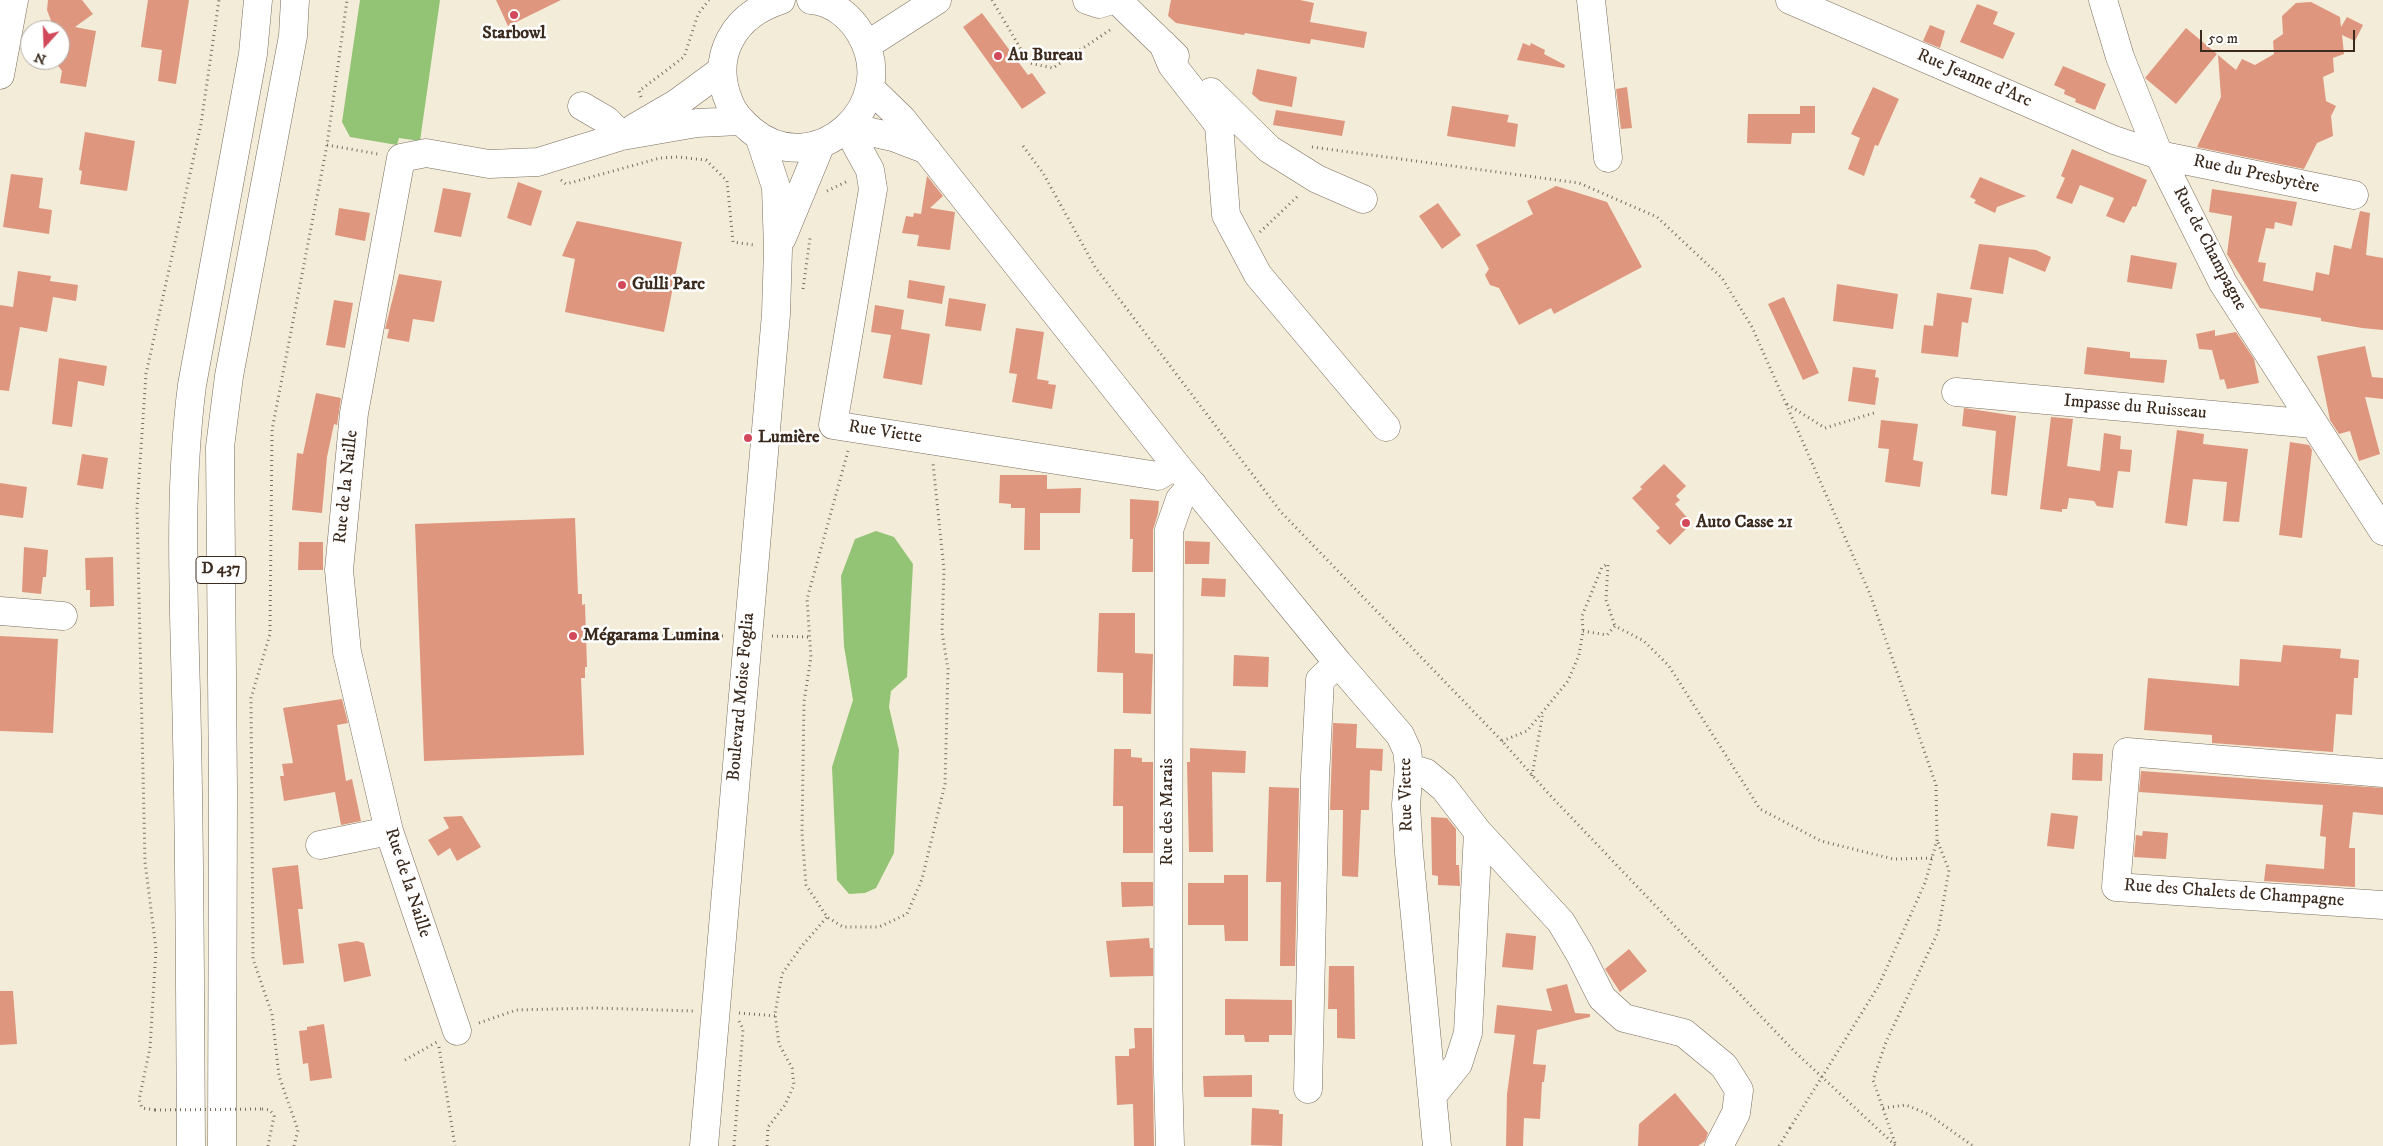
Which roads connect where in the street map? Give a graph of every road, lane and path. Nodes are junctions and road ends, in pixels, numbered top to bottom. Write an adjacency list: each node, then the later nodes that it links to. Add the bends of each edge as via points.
1 (14, 0): 18 (street)
2 (258, 0): 77 (street, D 437, via 253,54 192,385 185,440 182,496)
3 (295, 0): 78 (street, D 437, via 293,36 229,376 220,447)
4 (347, 0): 25 (path)
5 (811, 0): 6 (street)
6 (818, 0): 16 (street, via 835,7 854,24)
7 (937, 0): 16 (street)
8 (992, 0): 14 (path, via 1029,63 1053,68 1114,28)
9 (1087, 0): 14 (street, via 1098,4)
10 (1591, 0): 32 (street)
11 (1790, 0): 31 (street, Rue Jeanne d'Arc, via 2114,140)
12 (2103, 0): 31 (street, Rue de Champagne, via 2120,56)
13 (769, 2): 17 (street, via 746,17 734,33)
14 (1120, 4): 15 (street)
15 (1163, 44): 34 (street, via 1268,149); 37 (street, via 1172,65 1219,125 1226,215)
16 (867, 45): 19 (street, via 872,67)
17 (722, 70): 22 (street, Boulevard Moise Foglia, via 727,97); 23 (street, via 678,103)
18 (0, 75)
19 (871, 89): 21 (street, via 862,110); 30 (street, Rue Viette, via 902,119)
20 (582, 106): 23 (street, via 606,120)
21 (848, 128): 24 (street); 30 (street, Rue Viette, via 893,137); 44 (street, Rue Viette, via 870,170 873,189 833,425)
22 (750, 129): 23 (street, via 697,123); 24 (street, via 778,145 800,147); 38 (street, Boulevard Moise Foglia, via 776,187)
23 (622, 136): 33 (street)
24 (821, 144): 38 (street, Boulevard Moise Foglia)
25 (327, 145): 28 (path); 80 (path, via 272,430 270,634 251,698 253,959 272,1014 279,1076 298,1130)
26 (1023, 146): 58 (path, via 1043,173 1095,267 1281,512)
27 (1306, 146): 29 (path)
28 (406, 150): 33 (street, via 489,164); 62 (street, Rue de la Naille, via 354,413 339,570 347,652)
29 (1333, 150): 34 (path); 40 (path, via 1579,183 1657,217 1722,278 1752,327)
30 (928, 151): 46 (street, Rue Viette)
31 (2159, 155): 35 (street, Rue du Presbytère); 42 (street, Rue de Champagne, via 2223,283)
32 (1608, 158)
33 (538, 162): 38 (path, via 566,184 660,158 706,160 727,181 733,242)
34 (1317, 179): 36 (street); 37 (path)
35 (2354, 195)
36 (1363, 198)
37 (1243, 248): 43 (street, via 1258,275)
38 (778, 249): 54 (street, Boulevard Moise Foglia, via 776,314)
39 (1956, 392): 42 (street, Impasse du Ruisseau)
40 (1785, 403): 41 (path, via 1825,428); 64 (path, via 1870,594 1936,785)
41 (1874, 413)
42 (2314, 424): 47 (street, Rue de Champagne)
43 (1386, 427)
44 (854, 429): 45 (street, Rue Viette); 55 (path, via 807,599)
45 (930, 440): 46 (street, Rue Viette, via 1158,476); 68 (path, via 944,570 942,632 948,669 945,784 922,879 907,914 878,927 843,927)
46 (1185, 475): 56 (street, Rue Viette); 85 (street, Rue des Marais, via 1169,530)
47 (2373, 501): 48 (street, Rue de Champagne)
48 (2383, 531)
49 (0, 612): 50 (street)
50 (63, 616)
51 (1615, 626): 52 (path, via 1607,635); 52 (path, via 1606,600 1608,564 1602,567 1582,616); 66 (path, via 1644,641 1669,666 1760,809 1820,841 1893,859)
52 (1583, 631): 57 (path, via 1579,655 1568,681)
53 (597, 635): 54 (path)
54 (748, 636): 55 (path); 69 (street, Boulevard Moise Foglia)
55 (810, 637): 68 (path, via 811,656 804,702 802,832 806,885)
56 (1338, 663): 59 (street, Rue Viette, via 1400,735 1407,750); 73 (street, via 1320,680)
57 (1544, 709): 58 (path, via 1527,731); 61 (path)
58 (1502, 741): 61 (path)
59 (1409, 768): 63 (street, via 1426,773 1444,788); 74 (street, Rue Viette, via 1406,805 1409,854)
60 (2383, 773): 67 (street, Rue des Chalets de Champagne, via 2126,752 2116,887)
61 (1532, 776): 89 (path, via 1794,1051)
62 (389, 832): 65 (street); 71 (street, Rue de la Naille)
63 (1478, 832): 74 (street, via 1468,1033 1458,1064); 87 (street, via 1561,922 1602,998 1624,1018 1684,1033 1724,1066 1739,1090 1736,1113)
64 (1937, 840): 66 (path); 75 (path, via 1950,870 1938,932 1886,1042 1873,1080)
65 (320, 845)
66 (1932, 858): 88 (path, bridge, via 1925,882 1878,987)
67 (2383, 905)
68 (827, 917): 70 (path, via 782,974)
69 (715, 1010): 71 (path, via 516,1010); 82 (street, Boulevard Moise Foglia)
70 (776, 1016): 83 (path, via 735,1012 743,1029); 84 (path, via 779,1044 792,1068 794,1085 768,1127)
71 (448, 1036): 72 (path); 81 (path)
72 (404, 1060)
73 (1308, 1089)
74 (1433, 1095): 86 (street, Rue Viette)
75 (1883, 1108): 89 (path); 90 (path, via 1906,1105 1928,1114)
76 (155, 1110): 79 (path, bridge, via 270,1110 274,1116)
77 (192, 1146)
78 (222, 1146)
79 (268, 1146)
80 (294, 1146)
81 (455, 1146)
82 (704, 1146)
83 (734, 1146)
84 (768, 1146)
85 (1170, 1146)
86 (1437, 1146)
87 (1720, 1146)
88 (1779, 1146)
89 (1896, 1146)
90 (1973, 1146)

